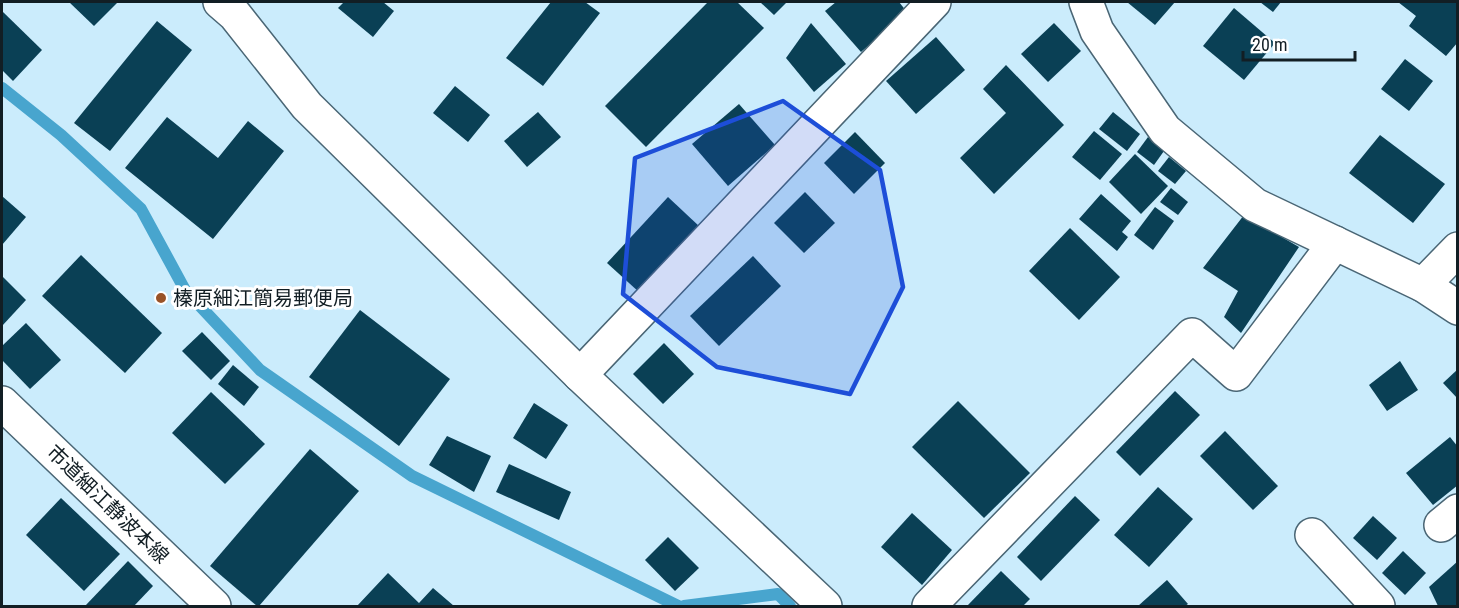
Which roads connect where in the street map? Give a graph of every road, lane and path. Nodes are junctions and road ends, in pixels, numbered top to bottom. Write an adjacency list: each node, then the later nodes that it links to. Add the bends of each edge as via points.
1 (220, 2): 8 (street, via 236,15 307,106)
2 (934, 2): 8 (street)
3 (1086, 2): 4 (street, via 1097,32 1165,130 1256,205)
4 (1335, 243): 6 (street); 13 (street, via 1236,374 1192,335)
5 (1458, 249): 6 (street)
6 (1423, 285): 7 (street)
7 (1458, 308)
8 (580, 375): 12 (street)
9 (2, 403): 11 (street, 市道細江静波本線)
10 (1312, 536): 14 (street)
11 (214, 606)
12 (825, 606)
13 (929, 606)
14 (1378, 606)

